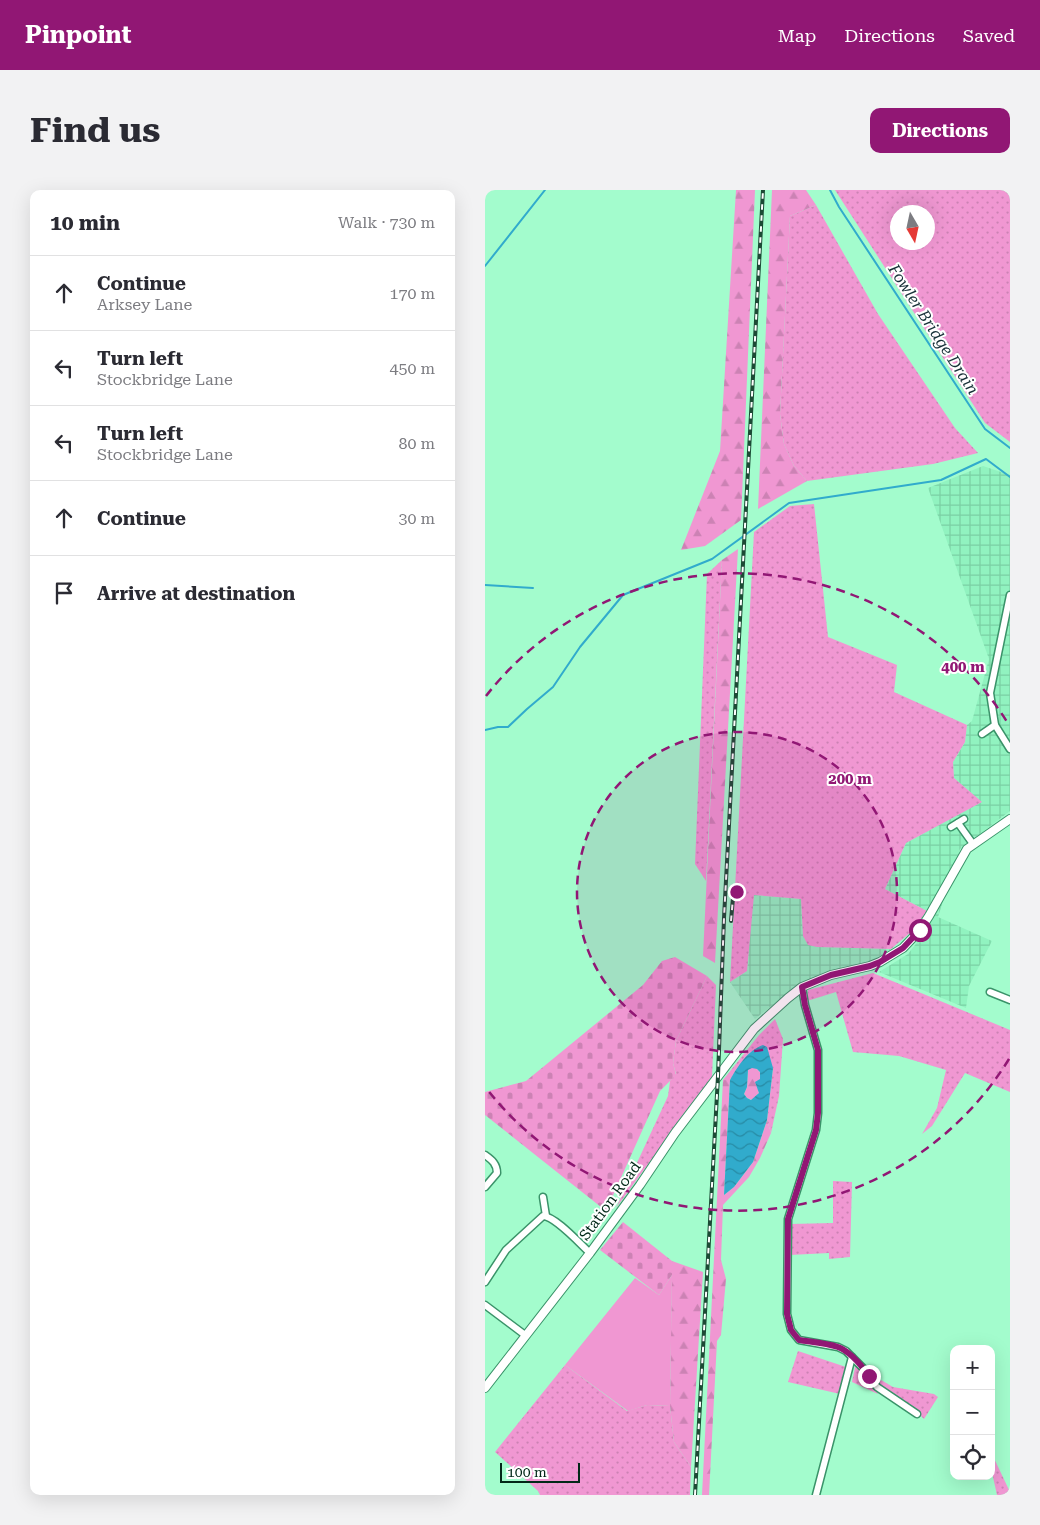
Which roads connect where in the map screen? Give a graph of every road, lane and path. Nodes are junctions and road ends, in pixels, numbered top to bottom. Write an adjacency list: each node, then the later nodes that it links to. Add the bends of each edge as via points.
1 (1010, 595): 2 (street, via 990,689)
2 (995, 725): 3 (street); 4 (street)
3 (982, 734)
4 (1010, 749)
5 (964, 819): 7 (street)
6 (1010, 819): 9 (street, Station Road)
7 (958, 823): 8 (street); 9 (street)
8 (951, 827)
9 (973, 844): 10 (street, Station Road, via 963,854 920,930 903,948 870,966 831,975)
10 (802, 987): 17 (street, Station Road, via 755,1029 675,1133); 21 (street, via 818,1050 818,1113 816,1130 788,1219 787,1314 791,1330 799,1340 838,1347)
11 (989, 992): 12 (street)
12 (1010, 1000)
13 (485, 1155): 14 (street, via 497,1167 497,1173)
14 (485, 1187)
15 (543, 1197): 16 (street)
16 (546, 1216): 17 (street); 18 (street, via 506,1250)
17 (590, 1253): 20 (street, Station Road)
18 (485, 1282)
19 (485, 1306): 20 (street)
20 (525, 1335): 22 (street, Station Road)
21 (852, 1357): 23 (street, via 877,1387); 24 (street)
22 (485, 1388)
23 (917, 1414)
24 (816, 1495)

